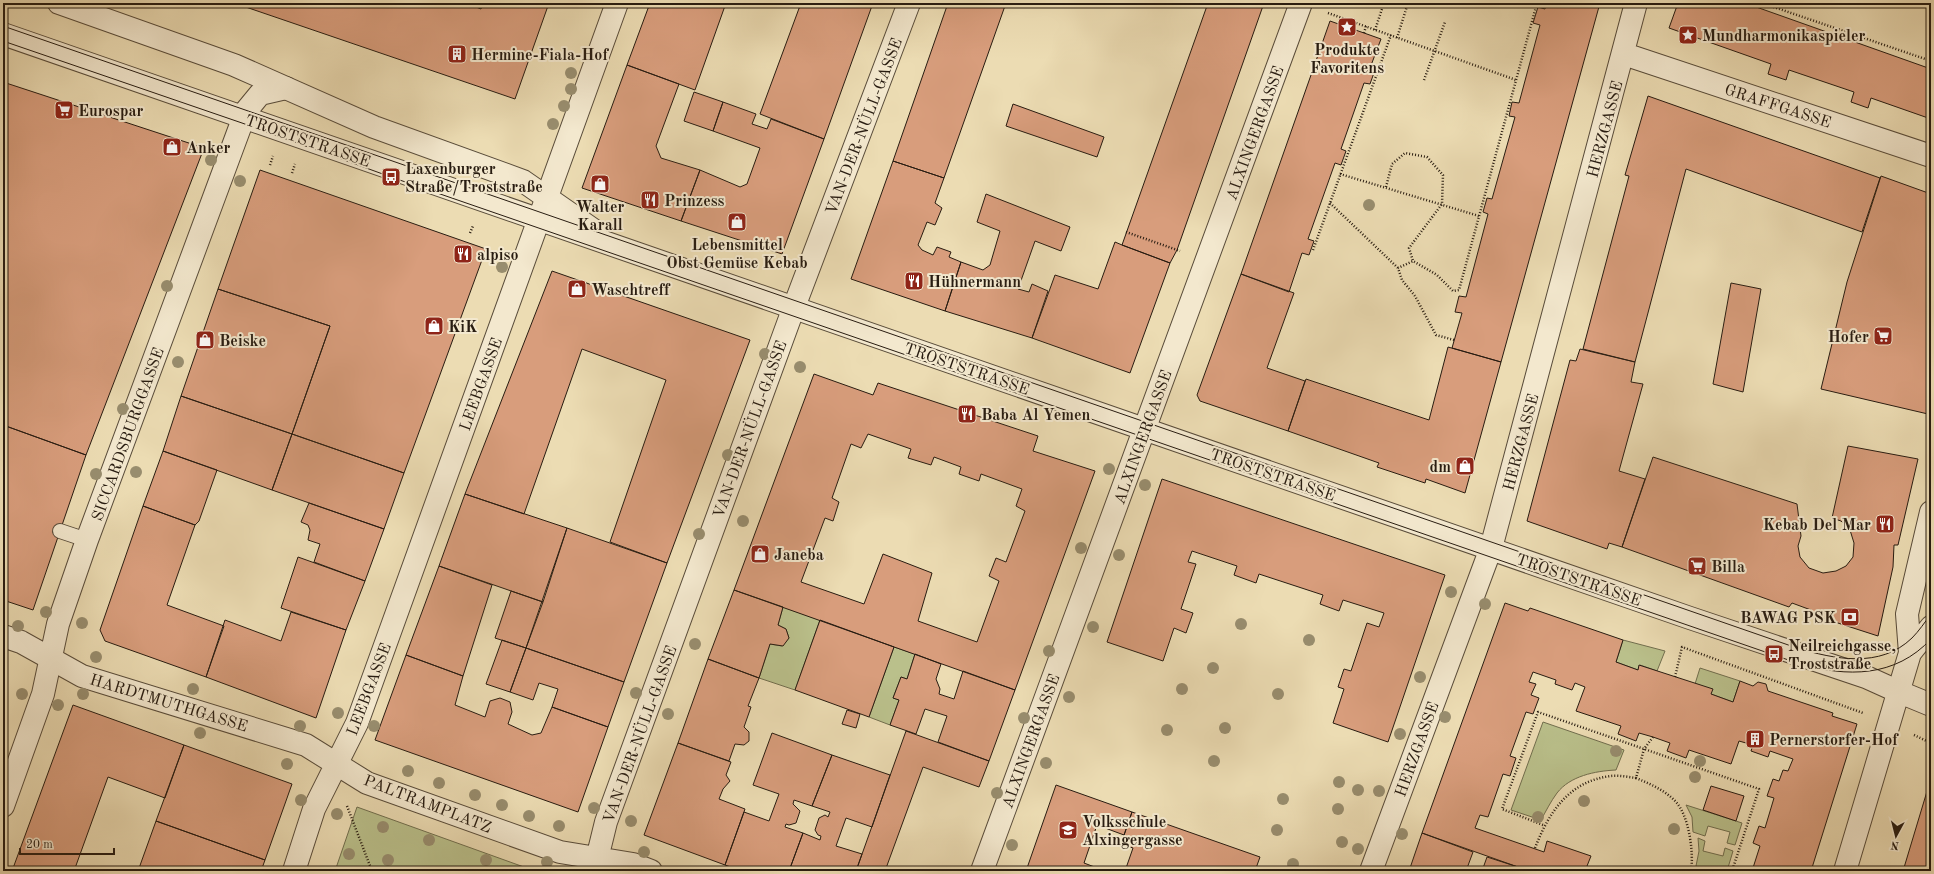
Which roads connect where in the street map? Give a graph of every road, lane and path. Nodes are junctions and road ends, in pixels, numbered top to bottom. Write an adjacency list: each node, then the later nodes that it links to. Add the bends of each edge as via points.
1 (59, 3): 23 (street, TROSTSTRASSE, via 234,65)
2 (617, 3): 28 (street, LEEBGASSE)
3 (909, 3): 39 (street, VAN-DER-NÜLL-GASSE)
4 (1301, 3): 36 (street, ALXINGERGASSE)
5 (1384, 3): 13 (path)
6 (1408, 3): 17 (path)
7 (1537, 3): 22 (path)
8 (1636, 3): 19 (street, HERZGASSE)
9 (1762, 3): 20 (path)
10 (1328, 13): 12 (path)
11 (1445, 22): 18 (path)
12 (1366, 26): 13 (path); 14 (path)
13 (1375, 30): 16 (path)
14 (1364, 33)
15 (3, 34): 24 (street, TROSTSTRASSE)
16 (1391, 35): 17 (path); 26 (path)
17 (1397, 38): 18 (path)
18 (1435, 51): 21 (path); 22 (path)
19 (1624, 54): 25 (street, GRAFFGASSE); 45 (street, HERZGASSE)
20 (1931, 61)
21 (1424, 80)
22 (1516, 80): 31 (path)
23 (286, 88): 24 (street, SICCARDSBURGGASSE, via 260,94); 28 (street, TROSTSTRASSE, via 374,127 523,181)
24 (244, 117): 32 (street, TROSTSTRASSE); 44 (street, SICCARDSBURGGASSE)
25 (1931, 156)
26 (1340, 174): 27 (path); 29 (path)
27 (1386, 187): 30 (path); 30 (path, via 1392,164 1405,153 1428,157 1443,175)
28 (547, 198): 32 (street, LEEBGASSE); 34 (street, TROSTSTRASSE)
29 (1330, 203): 35 (path); 38 (path)
30 (1442, 204): 31 (path); 37 (path, via 1409,248)
31 (1479, 216): 37 (path, via 1459,290 1453,291 1437,275)
32 (539, 220): 34 (street, TROSTSTRASSE); 56 (street, LEEBGASSE, via 357,723)
33 (1126, 232): 36 (path)
34 (614, 245): 39 (street, TROSTSTRASSE)
35 (1313, 250)
36 (1207, 261): 41 (street, ALXINGERGASSE)
37 (1413, 261): 38 (path)
38 (1398, 268): 40 (path, via 1402,280 1415,296 1436,335)
39 (794, 307): 41 (street, TROSTSTRASSE); 61 (street, VAN-DER-NÜLL-GASSE, via 606,822)
40 (1454, 340)
41 (1145, 430): 45 (street, TROSTSTRASSE); 65 (street, ALXINGERGASSE)
42 (1931, 512): 48 (street, via 1907,614)
43 (60, 531): 44 (lane)
44 (87, 540): 49 (street, SICCARDSBURGGASSE, via 58,624)
45 (1491, 548): 51 (street, TROSTSTRASSE, via 1866,677); 66 (street, HERZGASSE)
46 (1931, 627): 48 (street)
47 (3, 636): 49 (street, HARDTMUTHGASSE, via 21,642)
48 (1910, 652): 51 (street)
49 (51, 659): 56 (street, HARDTMUTHGASSE, via 82,676 306,745); 58 (street, SICCARDSBURGGASSE, via 43,694)
50 (1675, 677): 53 (path, via 1682,647)
51 (1897, 692): 52 (street, TROSTSTRASSE); 69 (street)
52 (1931, 705)
53 (1863, 713)
54 (1652, 737): 55 (path)
55 (1644, 750): 57 (path); 59 (path, via 1538,712 1502,809); 68 (path, via 1759,789)
56 (337, 764): 61 (street, PALTRAMPLATZ, via 366,783); 62 (street, via 314,810); 63 (path, via 348,807)
57 (1636, 778): 59 (path, via 1612,776 1589,781 1555,808); 67 (path, via 1657,787 1676,802 1691,842)
58 (3, 806)
59 (1543, 825): 60 (path)
60 (1535, 848)
61 (596, 864): 64 (street, via 633,864)
62 (294, 871)
63 (372, 871)
64 (651, 871)
65 (982, 871)
66 (1371, 871)
67 (1691, 871)
68 (1732, 871)
69 (1845, 871)

